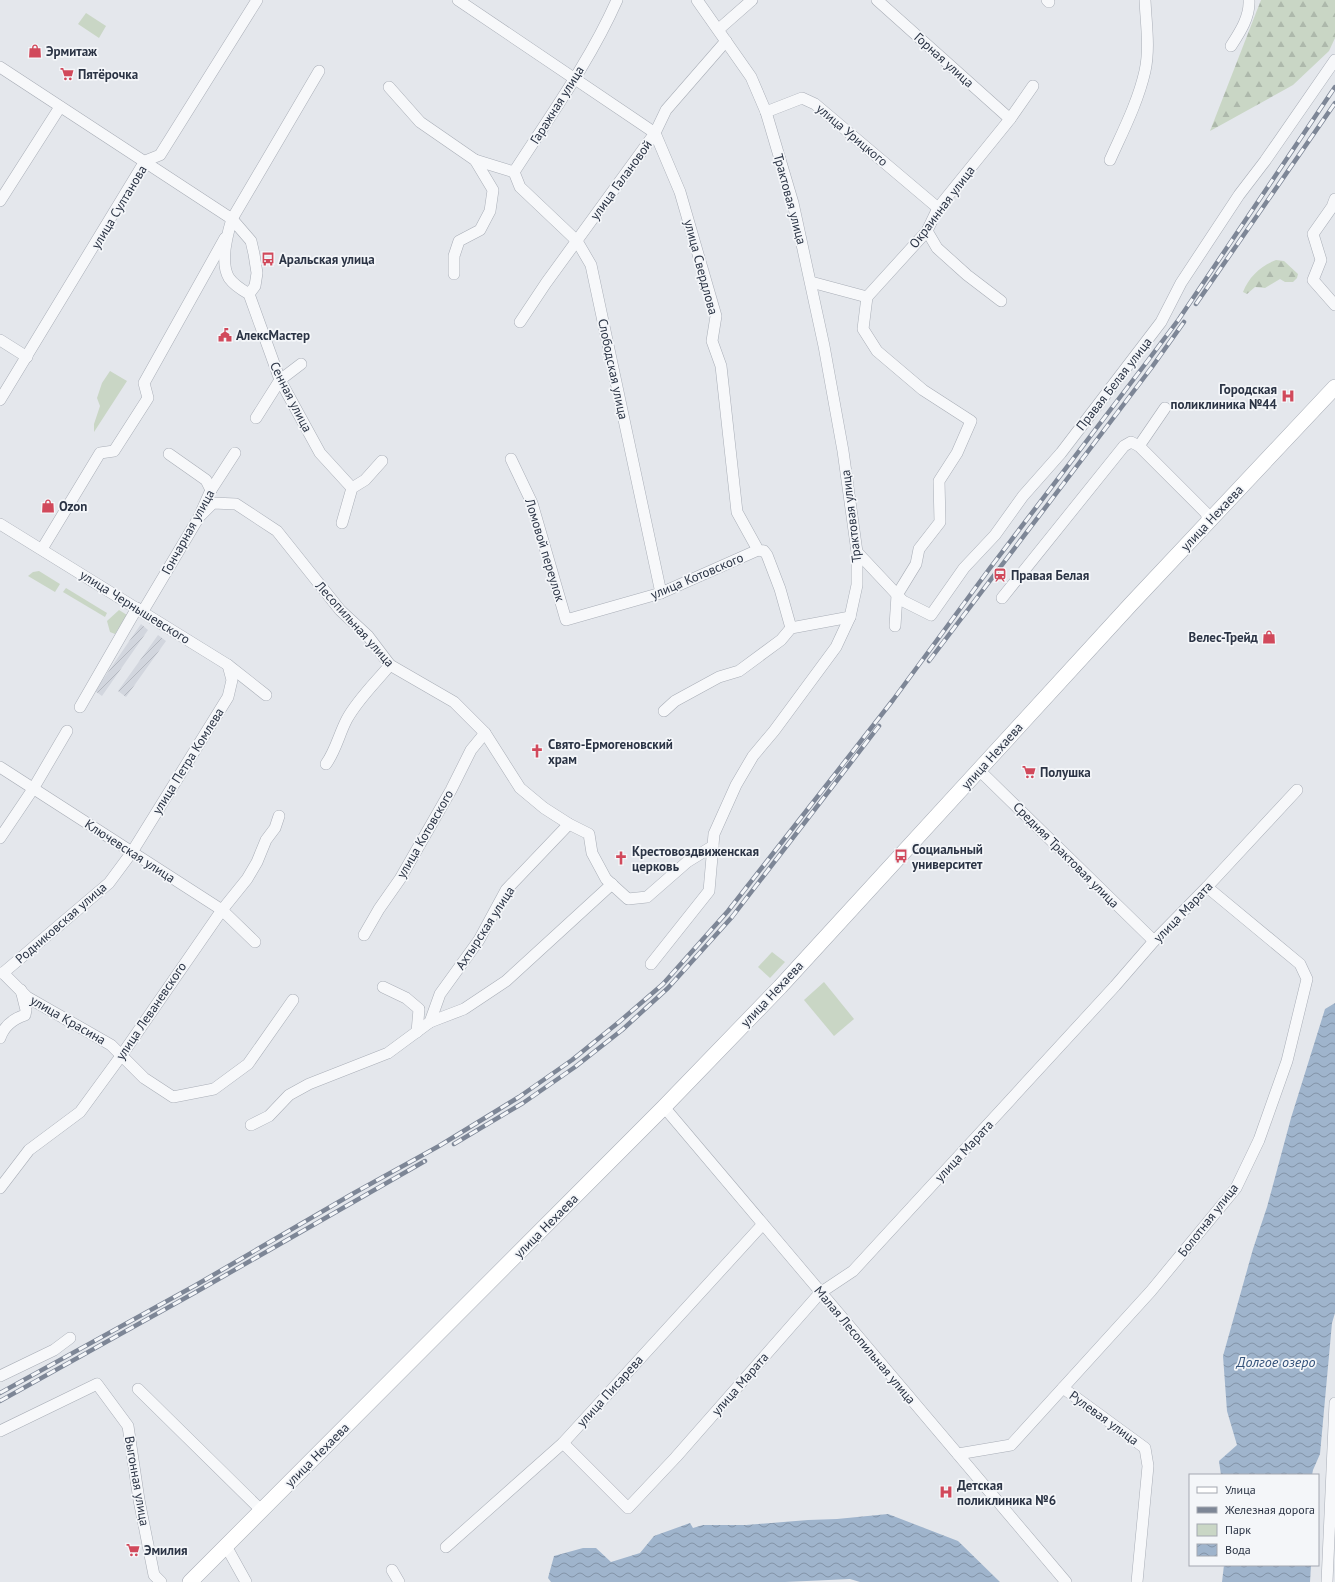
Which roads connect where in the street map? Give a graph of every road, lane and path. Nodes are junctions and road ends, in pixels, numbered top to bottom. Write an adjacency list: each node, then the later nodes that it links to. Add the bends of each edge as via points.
1 (257, 0): 24 (street, улица Султанова, via 160,155)
2 (458, 0): 15 (street)
3 (617, 0): 15 (street, Гаражная улица)
4 (697, 0): 9 (street)
5 (752, 0): 9 (street)
6 (877, 0): 20 (street, Горная улица)
7 (1145, 0): 23 (street, via 1145,70 1136,102)
8 (1249, 0): 11 (street, via 1249,9 1240,33)
9 (719, 29): 10 (street)
10 (726, 41): 19 (street, via 751,77); 21 (street, улица Галановой, via 666,110)
11 (1231, 46)
12 (1335, 60): 63 (street, Правая Белая улица, via 1180,283 1161,322 995,535 964,568 931,615 902,601)
13 (0, 67): 18 (street)
14 (319, 71): 29 (street)
15 (574, 79): 21 (street); 25 (street, Гаражная улица)
16 (1033, 86): 20 (street, Окраинная улица)
17 (389, 87): 22 (street, via 420,122)
18 (60, 107): 24 (street); 27 (street)
19 (766, 112): 28 (street, улица Урицкого, via 802,98 815,104); 34 (street, Трактовая улица, via 793,203)
20 (1010, 119): 28 (street, Окраинная улица)
21 (655, 133): 32 (street, улица Галановой); 60 (street, улица Свердлова, via 680,192 716,316 712,341 721,366 737,512)
22 (474, 160): 25 (street); 33 (street, via 493,190 490,211 480,230 459,241 454,256)
23 (1110, 160)
24 (145, 161): 29 (street); 41 (street, улица Султанова)
25 (514, 172): 32 (street, Слободская улица, via 520,187)
26 (1335, 200): 38 (street, via 1312,234 1321,260 1313,280)
27 (0, 201)
28 (938, 208): 30 (street, Окраинная улица)
29 (232, 219): 31 (street); 35 (street, via 251,241 254,254 255,286)
30 (927, 231): 36 (street, Окраинная улица); 37 (street, via 937,248)
31 (227, 234): 35 (street, via 224,265 229,278 238,288); 59 (street, via 144,383 148,398 114,451 100,453)
32 (577, 241): 39 (street, улица Галановой); 62 (street, Слободская улица, via 591,265)
33 (454, 274)
34 (811, 282): 36 (street); 61 (street, Трактовая улица, via 843,451)
35 (249, 294): 43 (street, Сенная улица)
36 (867, 297): 63 (street, via 862,329 878,351 923,390 971,420 957,453 939,481 940,522 919,549 916,564)
37 (1001, 301)
38 (1335, 305)
39 (520, 322)
40 (0, 340): 41 (street)
41 (27, 357): 45 (street, улица Султанова)
42 (301, 364): 43 (street)
43 (280, 380): 47 (street); 53 (street, Сенная улица, via 320,453)
44 (1335, 388): 56 (street, улица Нехаева)
45 (0, 400)
46 (1165, 408): 48 (street)
47 (256, 418)
48 (1139, 446): 56 (street, via 1206,513); 64 (street, via 1130,442 1124,446)
49 (235, 453): 54 (street, Гончарная улица)
50 (169, 454): 54 (street, via 206,480)
51 (511, 459): 67 (street, Ломовой переулок, via 532,503)
52 (382, 461): 53 (street, via 365,480)
53 (352, 488): 57 (street)
54 (211, 490): 55 (street, Гончарная улица)
55 (199, 516): 65 (street, Гончарная улица); 70 (street, Лесопильная улица, via 213,503 236,504 266,522 277,531 340,610 368,636)
56 (1208, 521): 79 (street, улица Нехаева)
57 (342, 523)
58 (0, 524): 59 (street, улица Чернышевского)
59 (42, 549): 65 (street, улица Чернышевского)
60 (758, 550): 62 (street, улица Котовского); 69 (street, улица Свердлова, via 768,555)
61 (857, 552): 63 (street, Правая Белая улица); 66 (street, Трактовая улица, via 857,585)
62 (661, 593): 67 (street, улица Котовского)
63 (897, 595): 68 (street)
64 (1002, 598)
65 (140, 610): 71 (street, улица Чернышевского); 73 (street, Гончарная улица)
66 (850, 617): 69 (street); 85 (street, Трактовая улица, via 836,648 753,756 736,785 714,834)
67 (566, 620)
68 (894, 626)
69 (791, 628): 74 (street, via 780,640 739,672 720,677 675,701)
70 (390, 665): 76 (street, Лесопильная улица, via 454,702); 77 (street, via 347,719 334,753)
71 (228, 666): 72 (street, улица Чернышевского); 86 (street, улица Петра Комлева, via 232,680 228,697)
72 (266, 695)
73 (80, 707)
74 (664, 711)
75 (67, 731): 80 (street)
76 (485, 733): 83 (street, Лесопильная улица, via 520,788); 90 (street, улица Котовского, via 471,750 400,879)
77 (326, 764)
78 (0, 767): 80 (street, Ключевская улица)
79 (979, 770): 91 (street, Средняя Трактовая улица); 102 (street, улица Нехаева, via 780,987)
80 (33, 789): 84 (street); 86 (street, Ключевская улица)
81 (1297, 790): 88 (street, улица Марата)
82 (279, 816): 89 (street, улица Леваневского, via 247,879)
83 (568, 824): 87 (street, Лесопильная улица, via 589,834 592,853 606,879); 98 (street, Ахтырская улица, via 506,890 479,940 440,994)
84 (0, 838)
85 (713, 846): 87 (street, Лесопильная улица, via 687,862 647,897 628,899); 93 (street, Трактовая улица, via 709,891)
86 (132, 852): 89 (street, Ключевская улица); 94 (street, Родниковская улица, via 109,883)
87 (612, 884): 98 (street, via 506,981 464,1009)
88 (1207, 887): 91 (street, улица Марата); 109 (street, Болотная улица, via 1300,964 1307,979 1287,1061 1259,1140 1236,1188 1151,1291)
89 (222, 910): 92 (street, Ключевская улица); 101 (street, улица Леваневского)
90 (364, 935)
91 (1154, 941): 106 (street, улица Марата, via 853,1271)
92 (255, 942)
93 (651, 964)
94 (1, 973): 96 (street, улица Красина)
95 (383, 987): 99 (street, via 406,998 419,1009)
96 (21, 990): 100 (street, via 25,1015 8,1024 2,1030); 101 (street, улица Красина, via 111,1045)
97 (293, 1000): 101 (street, улица Красина, via 248,1064 214,1089 173,1097 144,1078)
98 (430, 1022): 99 (street)
99 (417, 1032): 103 (street, via 388,1053 309,1084 290,1095 269,1116)
100 (0, 1038)
101 (121, 1056): 104 (street, улица Леваневского, via 80,1112 29,1150)
102 (664, 1107): 105 (street, Малая Лесопильная улица); 115 (street, улица Нехаева)
103 (251, 1124)
104 (0, 1188)
105 (764, 1224): 106 (street, Малая Лесопильная улица); 113 (street, улица Писарева)
106 (820, 1292): 113 (street, улица Марата, via 628,1508); 114 (street, Малая Лесопильная улица)
107 (70, 1338): 108 (street, via 54,1350)
108 (0, 1376)
109 (1063, 1388): 114 (street, Болотная улица, via 1011,1444); 124 (street, Рулевая улица, via 1145,1448 1148,1466)
110 (138, 1389): 115 (street)
111 (1335, 1403): 125 (street)
112 (0, 1432): 119 (street, Выгонная улица, via 97,1384 128,1426 154,1575)
113 (563, 1443): 117 (street, улица Писарева)
114 (958, 1454): 123 (street, Малая Лесопильная улица)
115 (261, 1510): 116 (street, улица Нехаева)
116 (226, 1546): 120 (street, улица Нехаева); 121 (street)
117 (446, 1547)
118 (392, 1570): 122 (street)
119 (161, 1582)
120 (190, 1582)
121 (246, 1582)
122 (399, 1582)
123 (1066, 1582)
124 (1137, 1582)
125 (1327, 1582)

